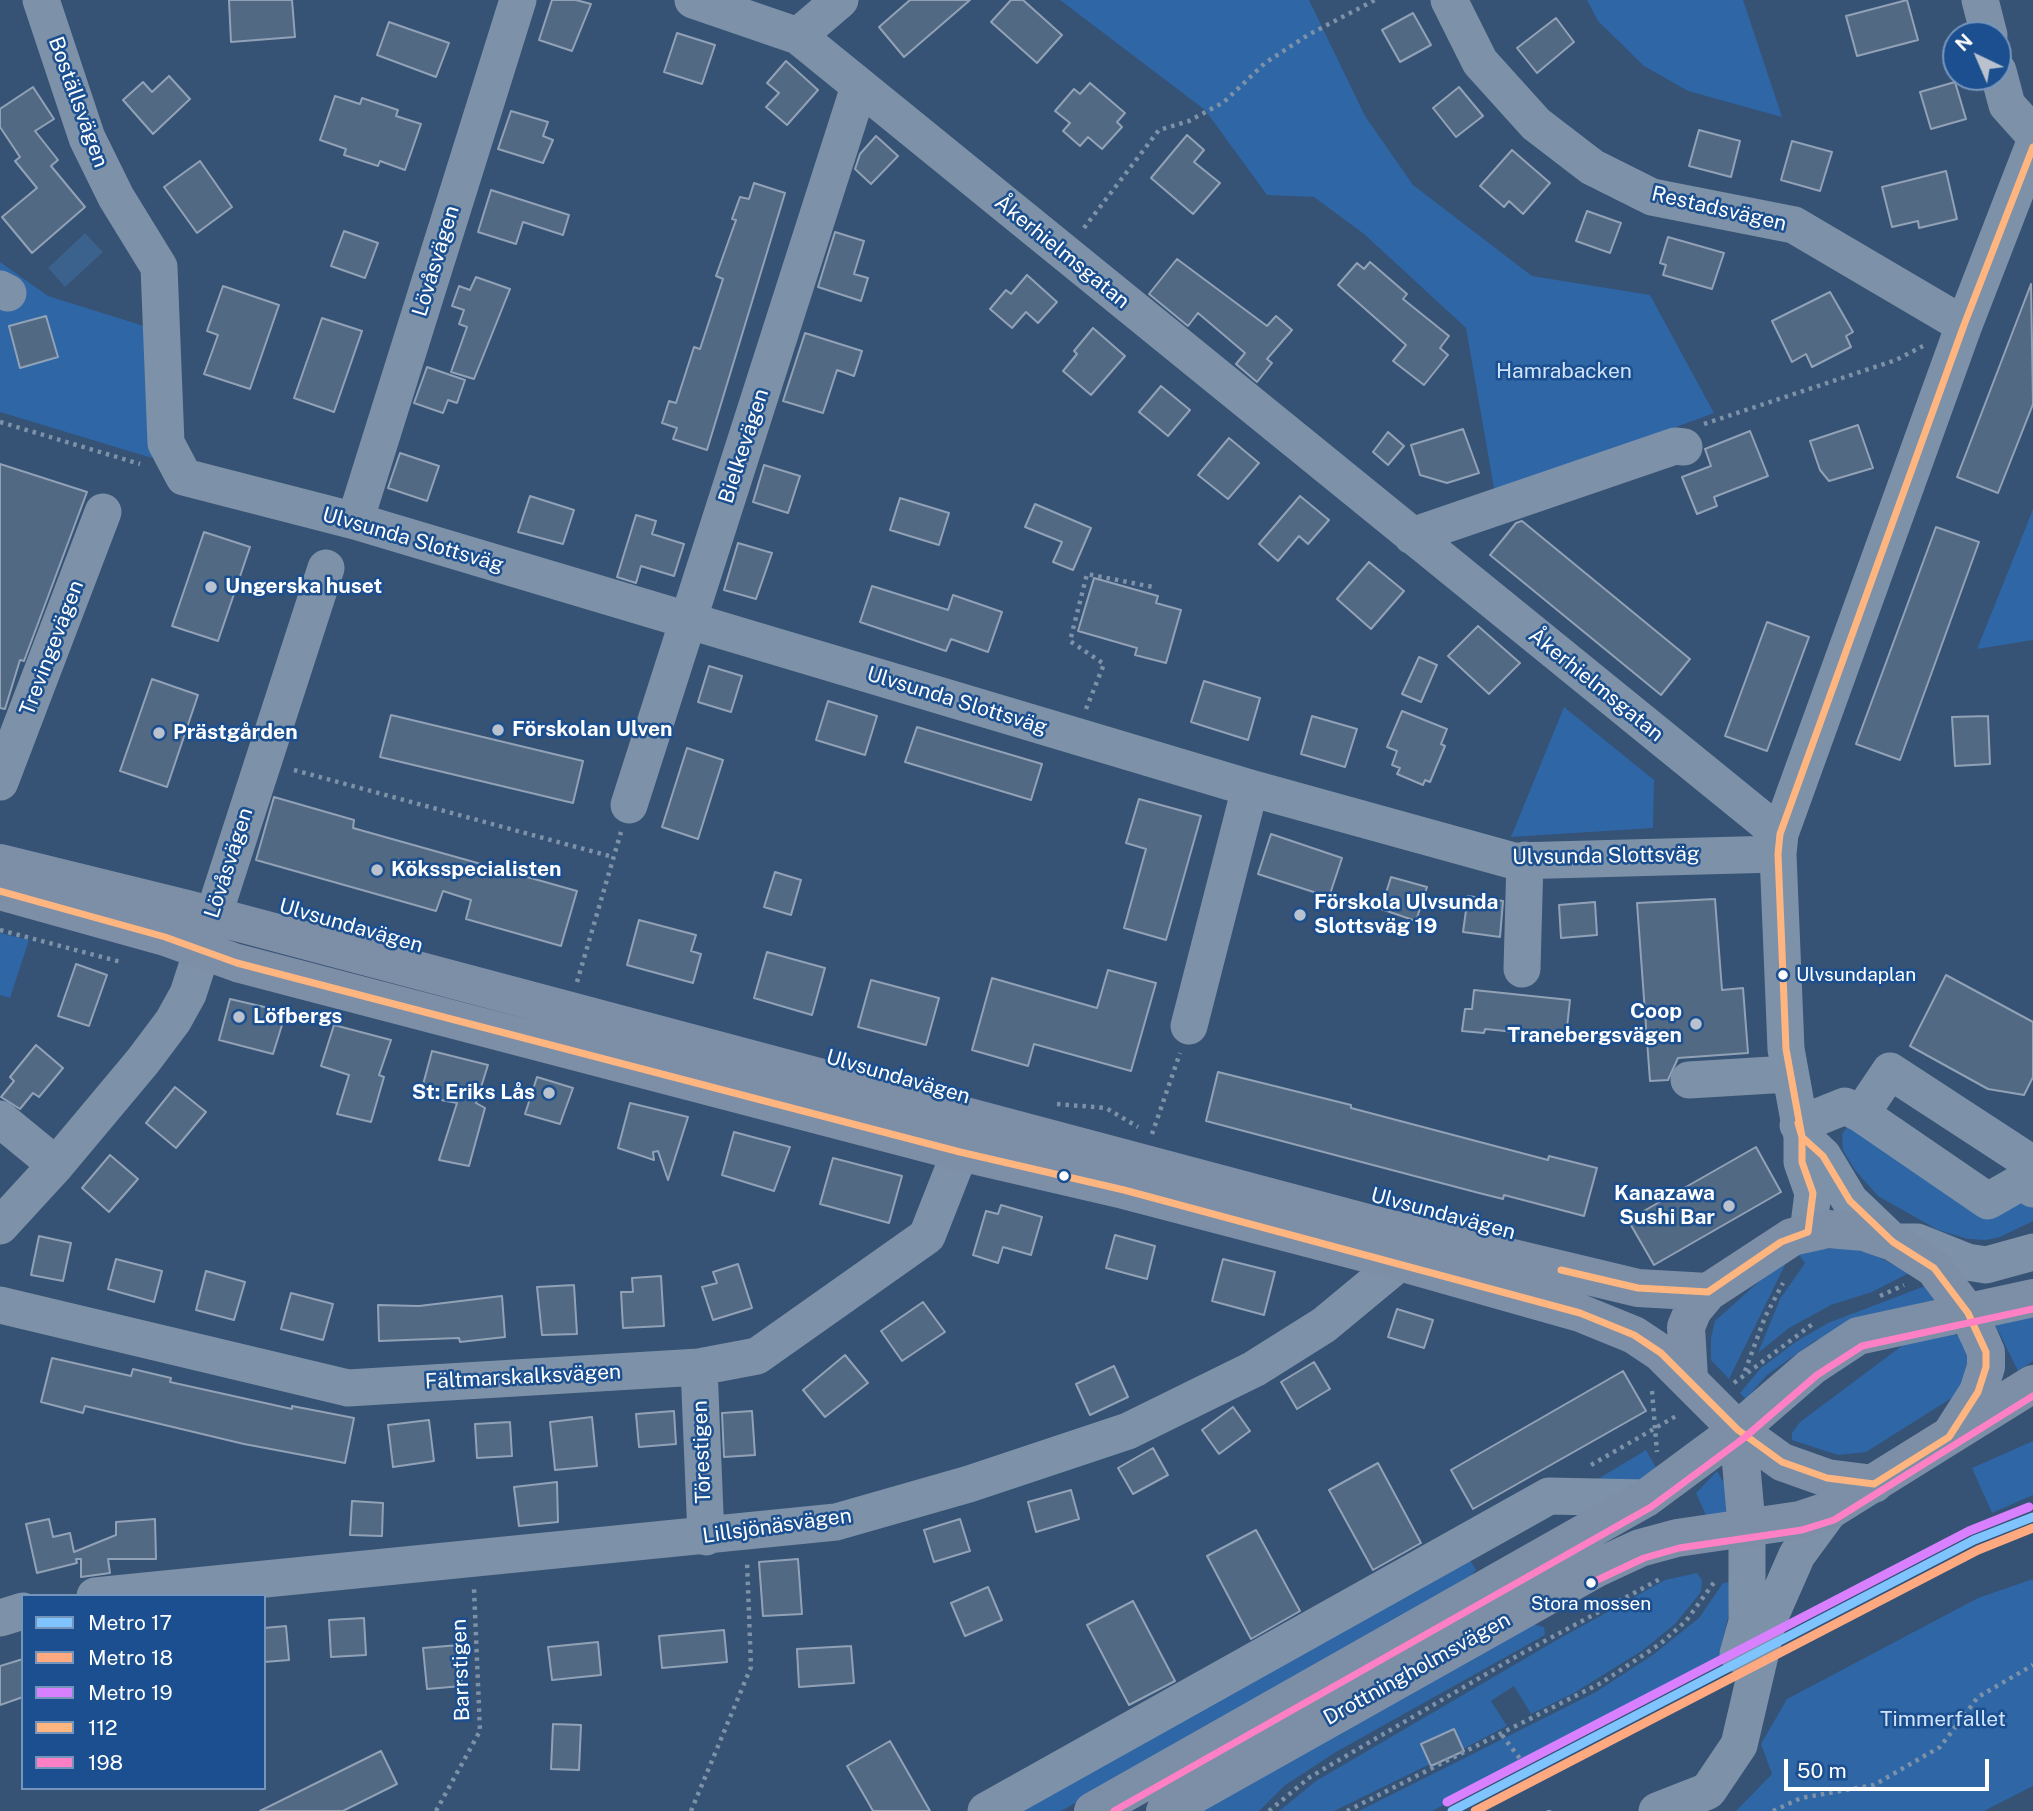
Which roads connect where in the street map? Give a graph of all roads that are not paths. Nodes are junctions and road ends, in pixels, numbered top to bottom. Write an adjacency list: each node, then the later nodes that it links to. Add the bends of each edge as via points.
1 (41, 0): 15 (street, Boställsvägen, via 87,138 159,267 166,443)
2 (518, 0): 17 (street, Lövåsvägen)
3 (694, 0): 8 (street, Åkerhielmsgatan)
4 (840, 0): 8 (street)
5 (1449, 0): 13 (street, Restadsvägen, via 1480,62 1536,124 1592,167 1652,197 1794,225)
6 (1980, 0): 7 (street)
7 (1985, 21)
8 (798, 36): 9 (street, Åkerhielmsgatan)
9 (859, 87): 18 (street, Åkerhielmsgatan); 20 (street, Bielkevägen)
10 (2003, 91): 11 (street, via 2007,106)
11 (2033, 134)
12 (2033, 147): 13 (street)
13 (1964, 325): 24 (street)
14 (1691, 436): 18 (street, via 1675,446)
15 (184, 477): 17 (street, Ulvsunda Slottsväg)
16 (103, 512): 21 (street, Trevingevägen)
17 (355, 521): 20 (street, Ulvsunda Slottsväg)
18 (1412, 536): 24 (street, Åkerhielmsgatan)
19 (327, 568): 28 (street, Lövåsvägen)
20 (689, 621): 22 (street, Ulvsunda Slottsväg); 23 (street, Bielkevägen)
21 (0, 782)
22 (1250, 788): 25 (street, Ulvsunda Slottsväg, via 1514,861); 30 (street)
23 (629, 805)
24 (1779, 844): 25 (street, Ulvsunda Slottsväg); 31 (street)
25 (1525, 860): 29 (street)
26 (0, 863): 28 (main road, Ulvsundavägen)
27 (0, 891): 28 (main road, Ulvsundavägen, via 164,937)
28 (205, 933): 36 (main road, Ulvsundavägen, via 237,963); 37 (street, Lövåsvägen, via 188,994 173,1021); 46 (main road, Ulvsundavägen, via 985,1122 1148,1144 1383,1227 1638,1288)
29 (1522, 969)
30 (1189, 1026)
31 (1788, 1074): 32 (street); 35 (street)
32 (1689, 1080)
33 (1861, 1114): 35 (street, via 1845,1106); 38 (street, via 1989,1201); 38 (street, via 1890,1071 2025,1159)
34 (0, 1119): 37 (street)
35 (1800, 1131): 40 (street, via 1802,1162 1813,1193); 41 (street, via 1823,1156 1850,1201)
36 (960, 1152): 43 (main road, Ulvsundavägen); 50 (street, Fältmarskalksvägen, via 927,1236 757,1356)
37 (56, 1165): 39 (street, Lövåsvägen)
38 (2031, 1183)
39 (0, 1226)
40 (1808, 1232): 41 (main road, via 1864,1232); 46 (main road, via 1781,1242)
41 (1893, 1242): 42 (street, via 1917,1242 1986,1265); 44 (main road)
42 (2033, 1252)
43 (1400, 1262): 51 (main road, Ulvsundavägen, via 1608,1324 1645,1342); 59 (street, Lillsjönäsvägen, via 1324,1325 1254,1369 1128,1431 836,1522)
44 (1934, 1268): 45 (main road, via 1964,1284 1982,1287); 49 (main road)
45 (2033, 1279)
46 (1708, 1292): 51 (main road, via 1686,1327)
47 (2033, 1298): 49 (main road, Drottningholmsvägen)
48 (0, 1305): 50 (street, Fältmarskalksvägen, via 348,1388)
49 (1968, 1312): 53 (main road, Drottningholmsvägen, via 1858,1336 1811,1367); 54 (main road, via 1986,1352 1986,1367 1978,1392)
50 (699, 1367): 59 (street, Törestigen)
51 (1689, 1378): 53 (main road)
52 (2033, 1384): 54 (main road)
53 (1738, 1430): 55 (main road, via 1804,1472); 56 (main road, Drottningholmsvägen); 58 (main road)
54 (1949, 1437): 55 (main road)
55 (1874, 1484): 57 (main road, Drottningholmsvägen)
56 (1646, 1497): 64 (street, via 1549,1496); 65 (main road, Drottningholmsvägen)
57 (1829, 1510): 58 (main road, Drottningholmsvägen); 63 (street, via 1797,1555 1768,1622 1739,1745 1708,1790)
58 (1747, 1529): 63 (street, via 1747,1622 1713,1742); 66 (main road, Drottningholmsvägen, via 1677,1538 1640,1548 1597,1568)
59 (706, 1537): 60 (street, Lillsjönäsvägen)
60 (116, 1594)
61 (21, 1612): 62 (street)
62 (0, 1618)
63 (1661, 1809)
64 (986, 1811)
65 (1093, 1811)
66 (1165, 1811)

